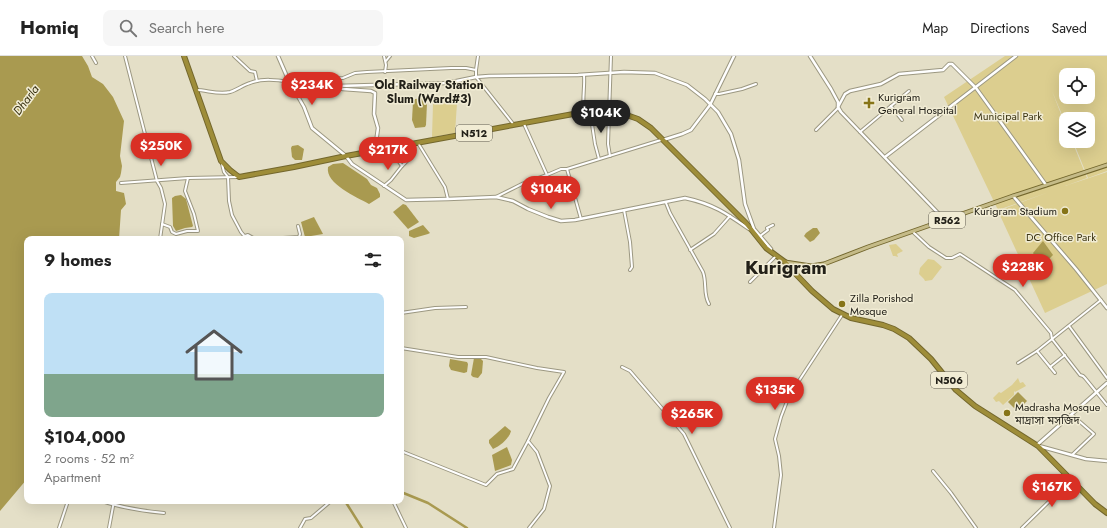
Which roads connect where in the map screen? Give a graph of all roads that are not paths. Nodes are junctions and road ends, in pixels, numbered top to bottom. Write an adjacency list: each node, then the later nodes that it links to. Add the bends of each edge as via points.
1 (92, 56): 14 (street)
2 (125, 56): 56 (street)
3 (184, 56): 25 (highway)
4 (234, 56): 20 (street, via 250,71 255,72)
5 (278, 56): 21 (street)
6 (384, 56): 13 (street)
7 (390, 56): 13 (street)
8 (478, 56): 15 (street)
9 (611, 56): 17 (street)
10 (734, 56): 27 (street)
11 (810, 56): 30 (street, via 831,88)
12 (1016, 56): 24 (street)
13 (386, 62): 16 (street)
14 (96, 63)
15 (476, 70): 16 (street, via 451,68); 19 (street)
16 (385, 72): 21 (street, via 355,73 343,78)
17 (610, 73): 18 (street); 28 (street, via 655,73 686,85); 33 (street)
18 (584, 75): 19 (street); 32 (street)
19 (476, 77): 23 (street, via 447,83); 36 (street)
20 (257, 81): 21 (street); 25 (street, via 230,92)
21 (290, 82): 23 (street); 44 (street, via 313,129)
22 (756, 84): 27 (street, via 742,90)
23 (332, 86): 43 (street, via 375,93 374,114 378,128)
24 (976, 88): 30 (street, via 949,64 944,70 899,74 881,84 850,91 845,94); 46 (street); 58 (street)
25 (196, 90): 48 (highway)
26 (909, 91): 29 (street)
27 (715, 94): 28 (street)
28 (710, 105): 39 (street, via 691,130); 78 (street, via 724,120 731,134 739,160 745,204 754,229)
29 (891, 106): 34 (street); 38 (street)
30 (838, 108): 37 (street); 38 (street)
31 (590, 111): 32 (highway, N512); 33 (highway, N512); 47 (street, via 594,144)
32 (584, 112): 35 (highway, N512)
33 (609, 112): 39 (highway, N512, via 638,119); 45 (street)
34 (902, 120)
35 (524, 124): 36 (highway, N512); 52 (street)
36 (514, 125): 40 (highway, N512)
37 (816, 130)
38 (860, 132): 46 (street)
39 (663, 140): 45 (street); 73 (highway, N512)
40 (418, 143): 41 (highway, N512); 62 (street, via 445,187)
41 (407, 145): 42 (highway, N512); 49 (street, via 411,157)
42 (389, 148): 43 (highway, N512); 49 (street)
43 (375, 151): 44 (highway, N512)
44 (346, 156): 54 (highway, N512); 59 (street, via 352,164)
45 (610, 156): 47 (street)
46 (885, 157): 65 (street)
47 (599, 159): 51 (street)
48 (221, 161): 53 (street); 54 (highway)
49 (402, 166): 59 (street)
50 (1107, 166): 58 (main road, R562)
51 (567, 169): 52 (street); 67 (street)
52 (547, 175): 61 (street)
53 (228, 177): 54 (street); 55 (street); 76 (street, via 230,209)
54 (240, 177)
55 (188, 178): 56 (street); 70 (street, via 185,191 198,230 176,234 169,226)
56 (157, 181): 57 (street); 70 (street, via 165,204)
57 (121, 183)
58 (1046, 185): 60 (main road, R562)
59 (384, 186): 62 (street, via 406,200)
60 (1013, 196): 68 (main road, R562); 84 (street)
61 (496, 197): 62 (street); 67 (street, via 513,201 554,219)
62 (448, 200)
63 (666, 202): 64 (street); 66 (street, via 685,198 722,210); 79 (street)
64 (624, 210): 67 (street); 82 (street, via 630,242)
65 (940, 215): 68 (street); 69 (street)
66 (730, 216): 73 (street); 79 (street, via 714,234)
67 (581, 219)
68 (949, 219): 69 (main road, R562)
69 (940, 222): 74 (main road, R562)
70 (162, 224): 75 (street)
71 (773, 224): 78 (street)
72 (298, 226): 77 (street)
73 (752, 231): 80 (highway, N512)
74 (913, 232): 81 (main road, R562, via 824,264 811,266); 91 (street, via 946,258 960,254 1010,286 1051,333)
75 (160, 236)
76 (244, 236)
77 (299, 236)
78 (760, 236): 80 (street)
79 (690, 250): 85 (street, via 704,277 705,296)
80 (776, 256): 81 (highway, N512); 83 (street)
81 (786, 262): 89 (highway, N506, via 812,291)
82 (630, 270)
83 (750, 282)
84 (1101, 300): 87 (street); 90 (street)
85 (709, 304)
86 (466, 307): 88 (street)
87 (1107, 308)
88 (404, 313)
89 (842, 315): 105 (highway, N506, via 883,325 909,338 931,359 956,390 975,406); 123 (street, via 789,396 781,416 775,439 781,475)
90 (1069, 326): 91 (street); 99 (street)
91 (1052, 339): 93 (street); 94 (street)
92 (404, 348): 104 (street, via 458,357 486,357 564,372)
93 (1037, 350): 95 (street); 96 (street)
94 (1065, 355): 96 (street); 101 (street)
95 (1018, 364)
96 (1049, 366): 98 (street)
97 (622, 367): 122 (street, via 630,371 684,434)
98 (1055, 373)
99 (1107, 378)
100 (1107, 383): 101 (street)
101 (1096, 392): 102 (street); 103 (street)
102 (1107, 405)
103 (1072, 415): 105 (street); 107 (street, via 1094,434)
104 (528, 441): 106 (street, via 513,470 497,474 486,485); 121 (street, via 536,452 550,486 544,509)
105 (1038, 446): 107 (street); 110 (highway, N506)
106 (404, 452)
107 (1071, 455): 108 (street)
108 (1107, 461)
109 (933, 471): 124 (street)
110 (1072, 479): 116 (highway, N506); 125 (street)
111 (67, 504): 117 (street)
112 (327, 504): 119 (street, via 305,519)
113 (394, 504): 120 (street)
114 (113, 505): 115 (street); 118 (street)
115 (164, 513)
116 (1107, 513)
117 (60, 528)
118 (108, 528)
119 (300, 528)
120 (406, 528)
121 (529, 528)
122 (730, 528)
123 (774, 528)
124 (976, 528)
125 (1022, 528)

